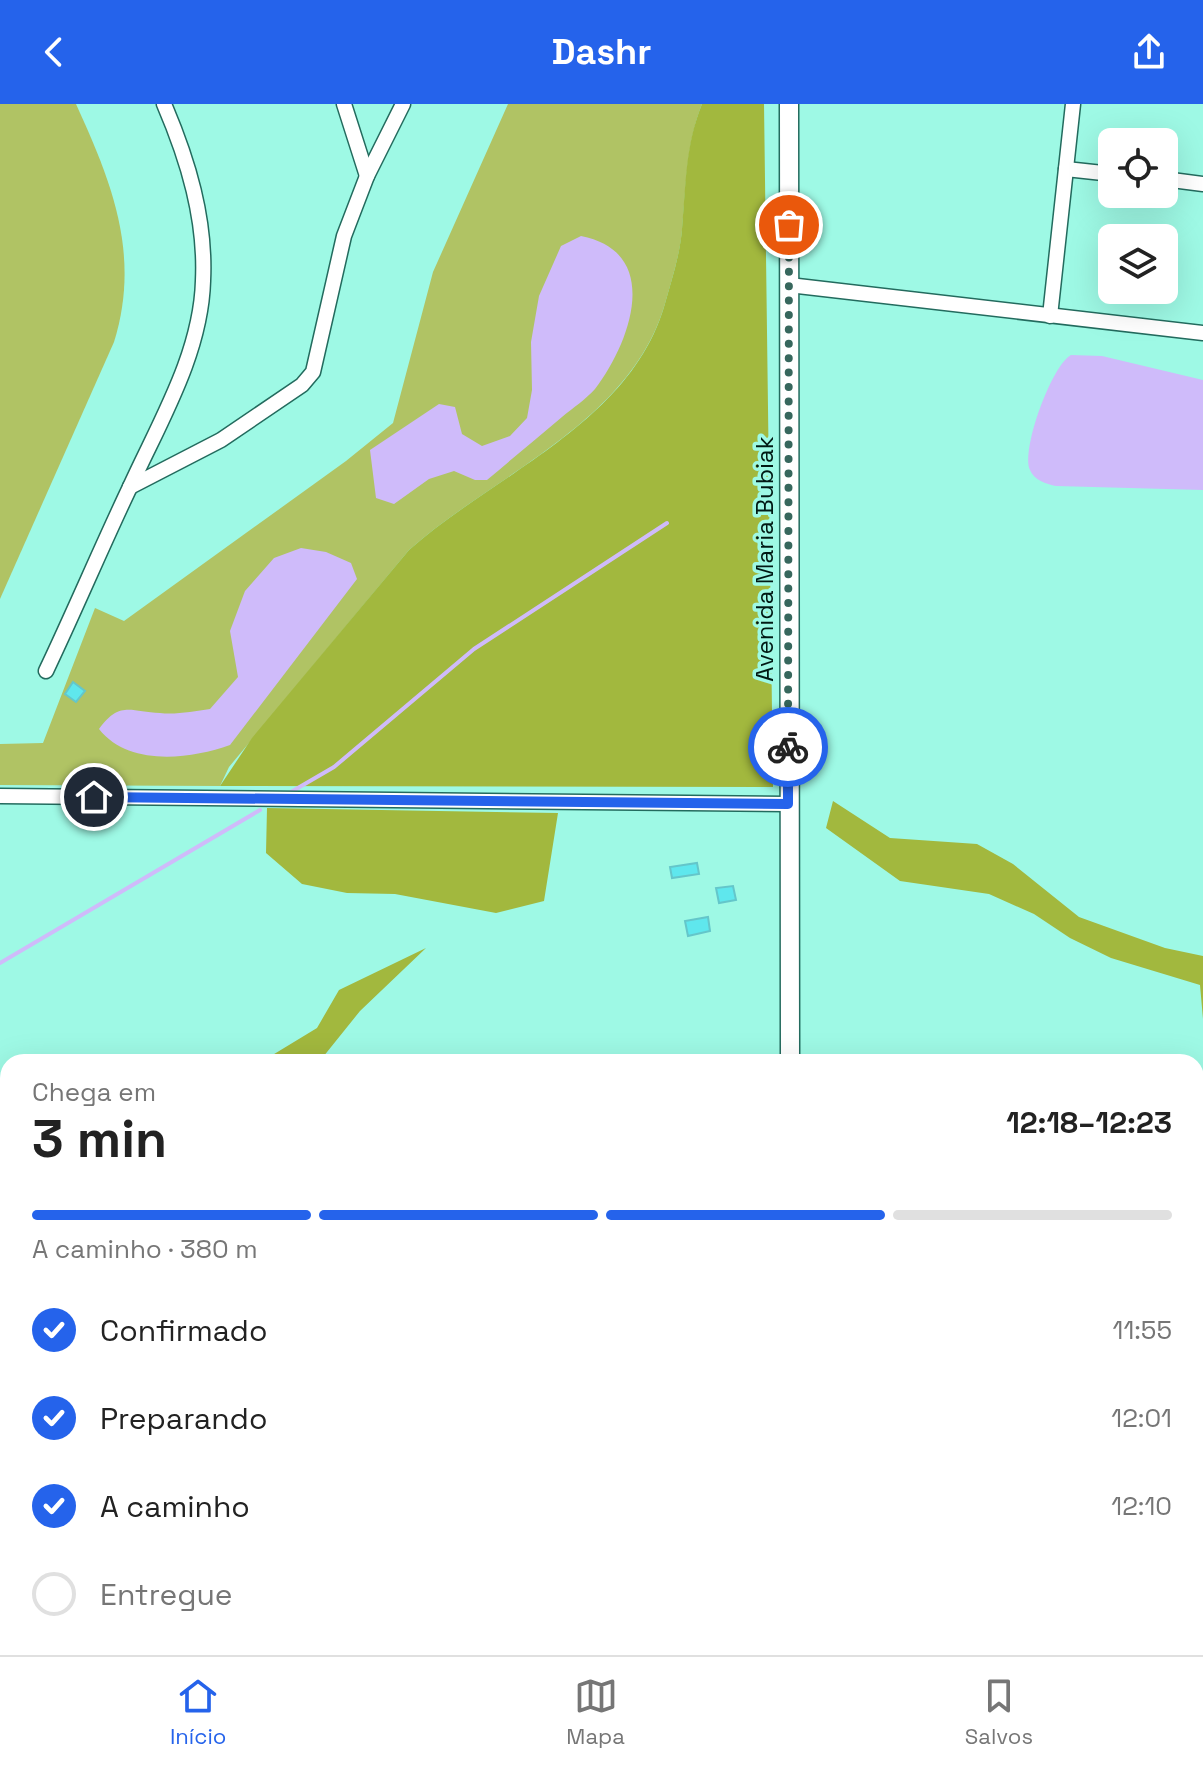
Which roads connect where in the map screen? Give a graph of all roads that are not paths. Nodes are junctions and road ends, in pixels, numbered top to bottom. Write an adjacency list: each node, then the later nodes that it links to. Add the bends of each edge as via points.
1 (164, 104): 14 (street, via 193,184 203,283 181,375)
2 (344, 104): 8 (street)
3 (403, 104): 8 (street)
4 (789, 104): 11 (street, Avenida Maria Bubiak)
5 (1073, 104): 6 (street)
6 (1066, 169): 7 (street); 12 (street)
7 (1098, 172)
8 (367, 176): 14 (street, via 344,236 313,372 221,440)
9 (1178, 181): 10 (street)
10 (1203, 184)
11 (789, 285): 12 (street); 17 (street, Avenida Maria Bubiak)
12 (1050, 316): 13 (street)
13 (1203, 333)
14 (130, 487): 15 (street)
15 (46, 671)
16 (0, 796): 17 (street)
17 (788, 804): 18 (street, Avenida Maria Bubiak)
18 (790, 1054)

